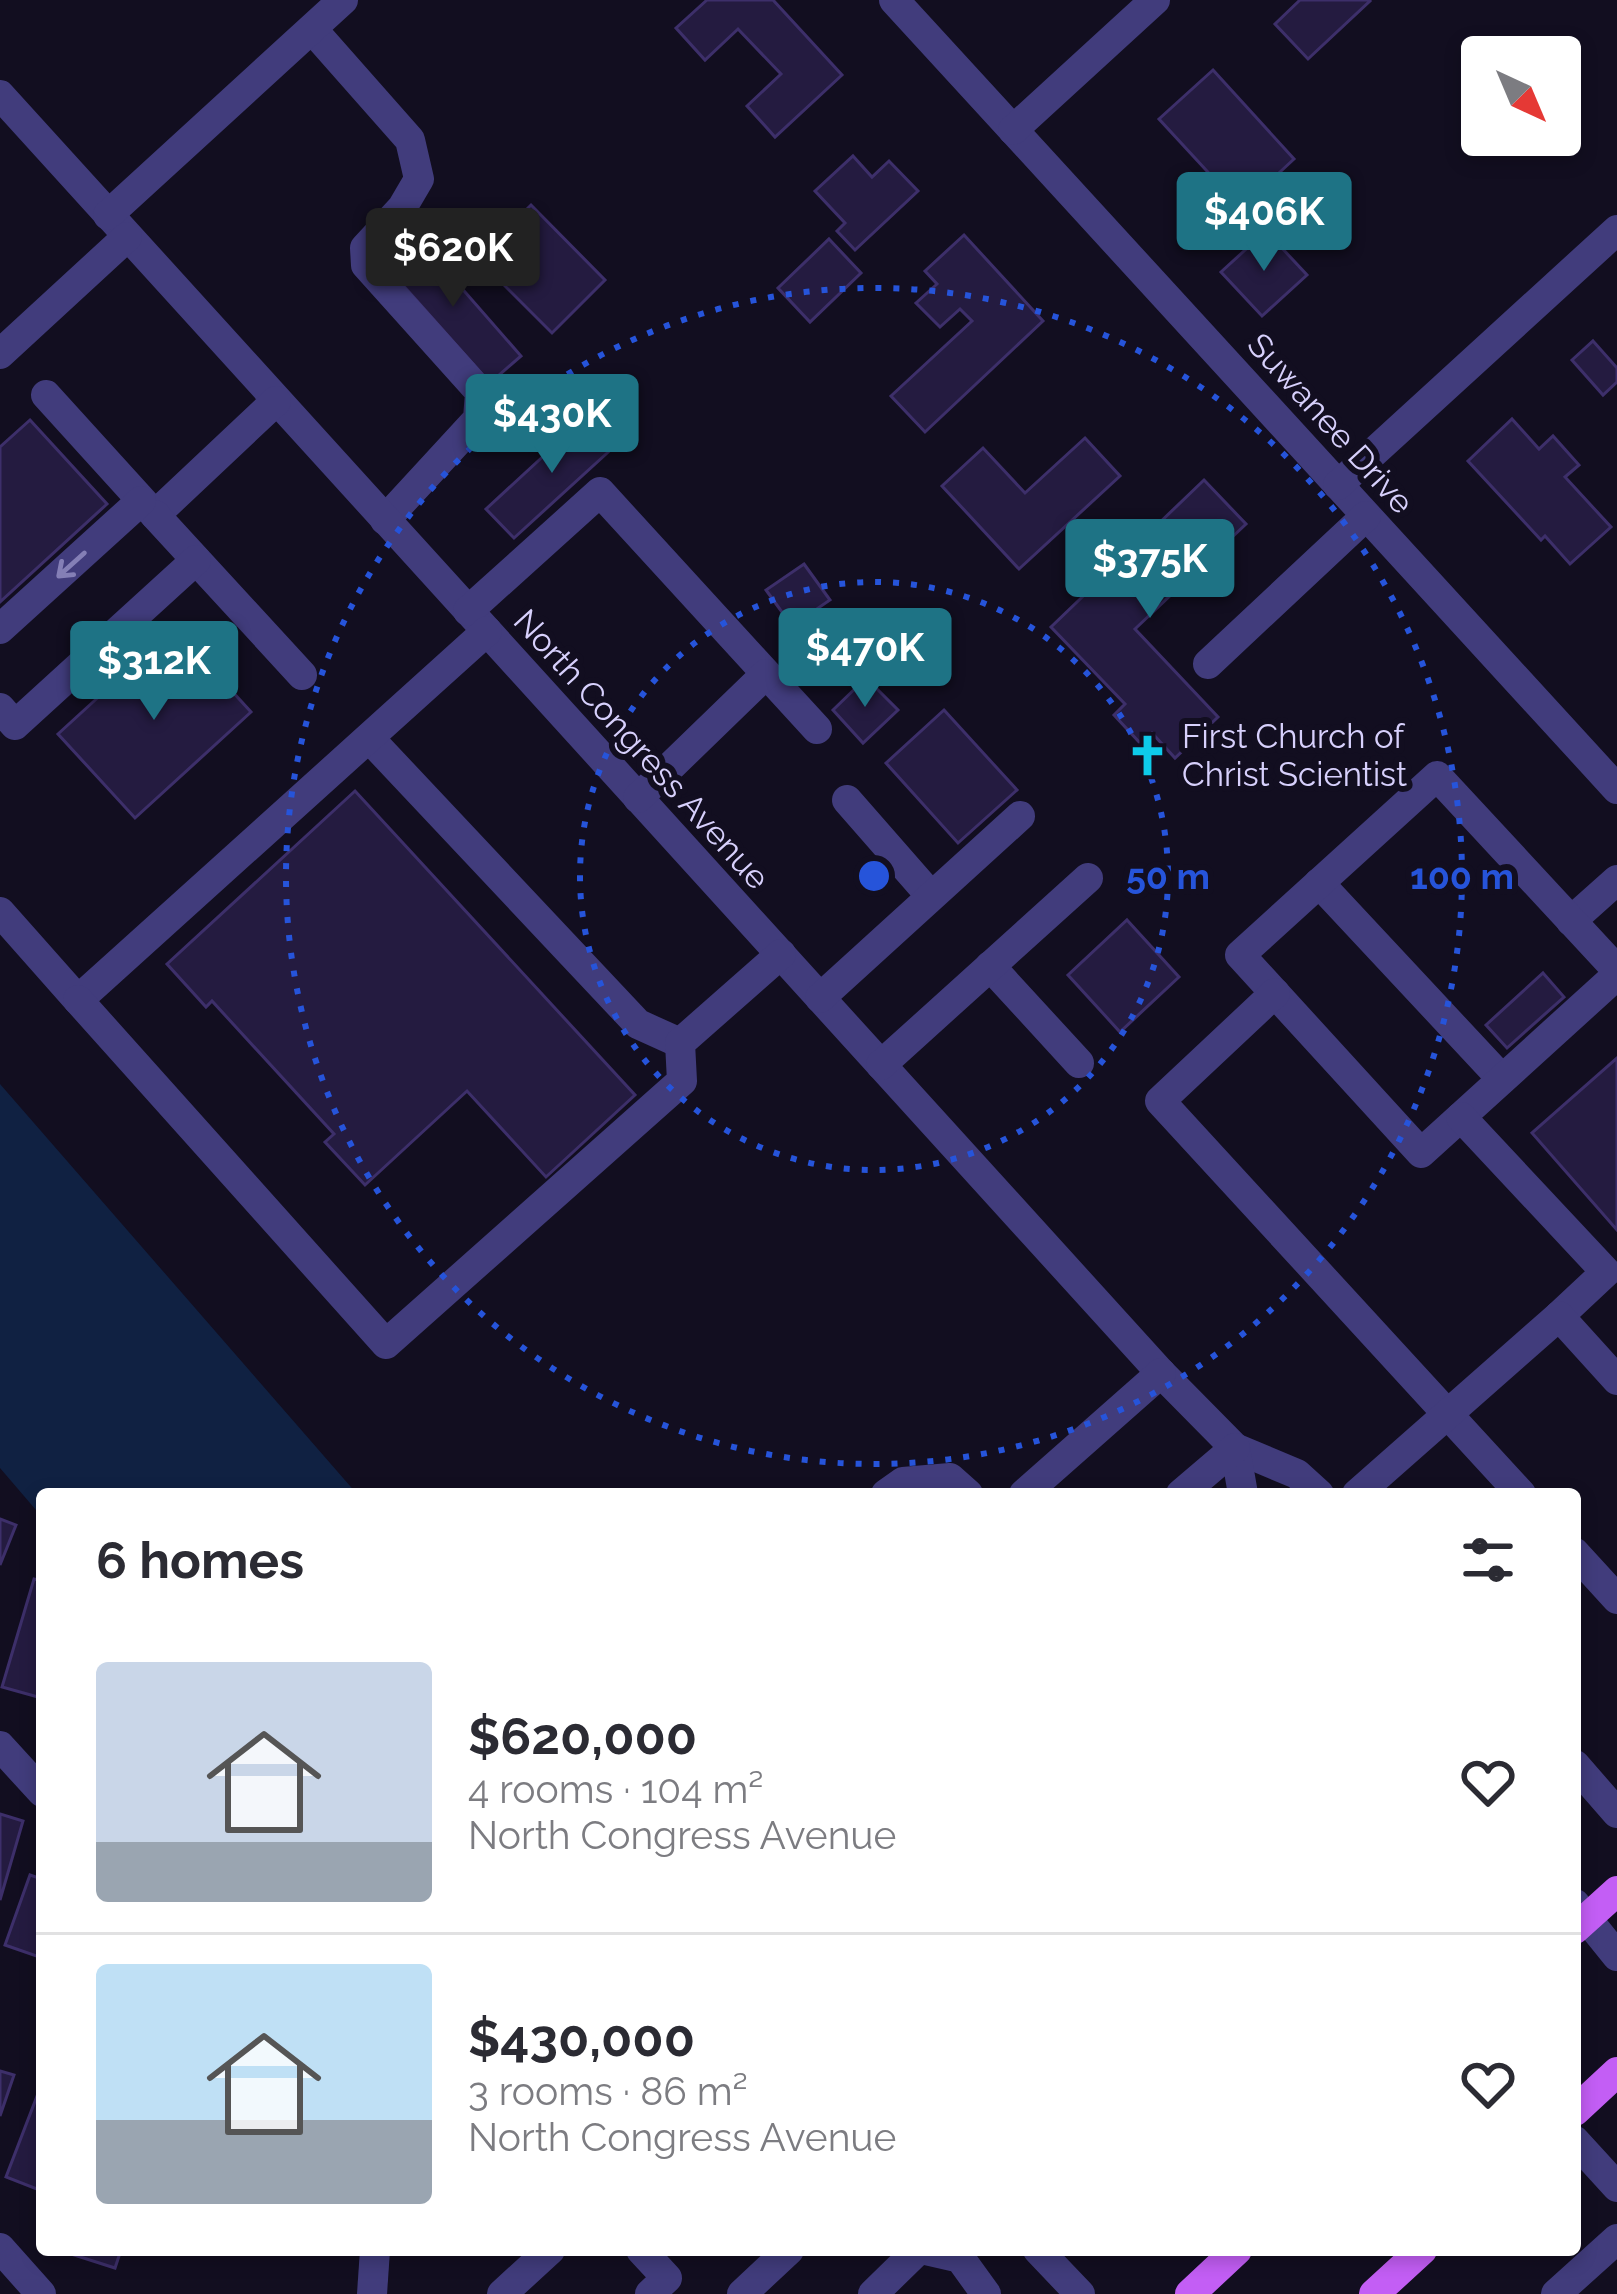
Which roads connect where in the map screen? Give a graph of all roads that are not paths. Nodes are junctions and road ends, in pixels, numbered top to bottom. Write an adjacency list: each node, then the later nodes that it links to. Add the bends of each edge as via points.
1 (343, 0): 4 (street)
2 (894, 0): 6 (street, Suwanee Drive)
3 (1155, 0): 6 (street)
4 (312, 28): 7 (street); 15 (street, via 410,140 419,178 364,248 366,265 480,392 478,419)
5 (0, 95): 7 (street, North Congress Avenue)
6 (1013, 130): 12 (street, Suwanee Drive)
7 (117, 226): 9 (street); 11 (street, North Congress Avenue)
8 (1617, 230): 12 (street)
9 (0, 354)
10 (46, 395): 13 (street)
11 (276, 401): 13 (street); 15 (street, North Congress Avenue)
12 (1338, 484): 14 (street, Suwanee Drive)
13 (148, 508): 16 (street); 18 (street, one-way to 18)
14 (1366, 516): 19 (street); 25 (street, Suwanee Drive)
15 (385, 520): 17 (street, North Congress Avenue)
16 (196, 560): 21 (street); 22 (street, via 15,725)
17 (477, 621): 20 (street, via 600,492); 24 (street); 26 (street, North Congress Avenue)
18 (0, 629)
19 (1208, 664)
20 (766, 674): 23 (street); 26 (street)
21 (302, 675)
22 (0, 708)
23 (817, 729)
24 (369, 738): 40 (street); 41 (street, via 638,1024)
25 (1617, 789)
26 (638, 798): 35 (street, North Congress Avenue)
27 (847, 800): 32 (street)
28 (1020, 816): 32 (street)
29 (1088, 878): 36 (street)
30 (1617, 880): 34 (street)
31 (1319, 883): 34 (street, via 1437,776); 38 (street, via 1240,955); 44 (street)
32 (931, 896): 39 (street)
33 (0, 912): 40 (street)
34 (1571, 921): 37 (street)
35 (781, 954): 39 (street, North Congress Avenue); 41 (street)
36 (990, 966): 42 (street); 43 (street)
37 (1617, 972): 44 (street)
38 (1275, 993): 45 (street, via 1421,1153); 49 (street, via 1160,1101)
39 (820, 998): 43 (street, North Congress Avenue)
40 (78, 1000): 41 (street, via 386,1344 682,1081)
41 (680, 1043)
42 (1078, 1063)
43 (881, 1065): 47 (street, North Congress Avenue)
44 (1502, 1079): 45 (street)
45 (1460, 1117): 46 (street, via 1606,1272)
46 (1559, 1316): 48 (street); 49 (street)
47 (1161, 1372): 50 (street, North Congress Avenue); 53 (street)
48 (1617, 1380)
49 (1449, 1416): 57 (street); 58 (street)
50 (1235, 1448): 54 (street); 55 (street); 56 (street, North Congress Avenue)
51 (894, 1488): 52 (street, via 950,1478)
52 (961, 1488)
53 (1031, 1488)
54 (1188, 1488)
55 (1242, 1488)
56 (1313, 1488)
57 (1364, 1488)
58 (1515, 1488)
59 (1581, 1560): 60 (street)
60 (1617, 1599)
61 (0, 1746): 63 (street)
62 (1581, 1772): 64 (street)
63 (36, 1785)
64 (1617, 1813)
65 (1617, 1891): 66 (main road)
66 (1581, 1915)
67 (1581, 1918): 68 (street)
68 (1617, 1956)
69 (1617, 2072): 70 (main road)
70 (1581, 2105)
71 (1581, 2148): 72 (street)
72 (1617, 2187)
73 (1617, 2239): 94 (street)
74 (0, 2248): 84 (street)
75 (375, 2256): 85 (street)
76 (543, 2256): 86 (street)
77 (647, 2256): 87 (street, via 667,2278)
78 (783, 2256): 88 (street)
79 (914, 2256): 89 (street)
80 (950, 2256): 90 (street)
81 (1044, 2256): 91 (street)
82 (1231, 2256): 92 (main road)
83 (1415, 2256): 93 (main road)
84 (41, 2294)
85 (372, 2294)
86 (502, 2294)
87 (650, 2294)
88 (742, 2294)
89 (873, 2294)
90 (986, 2294)
91 (1081, 2294)
92 (1190, 2294)
93 (1374, 2294)
94 (1556, 2294)

